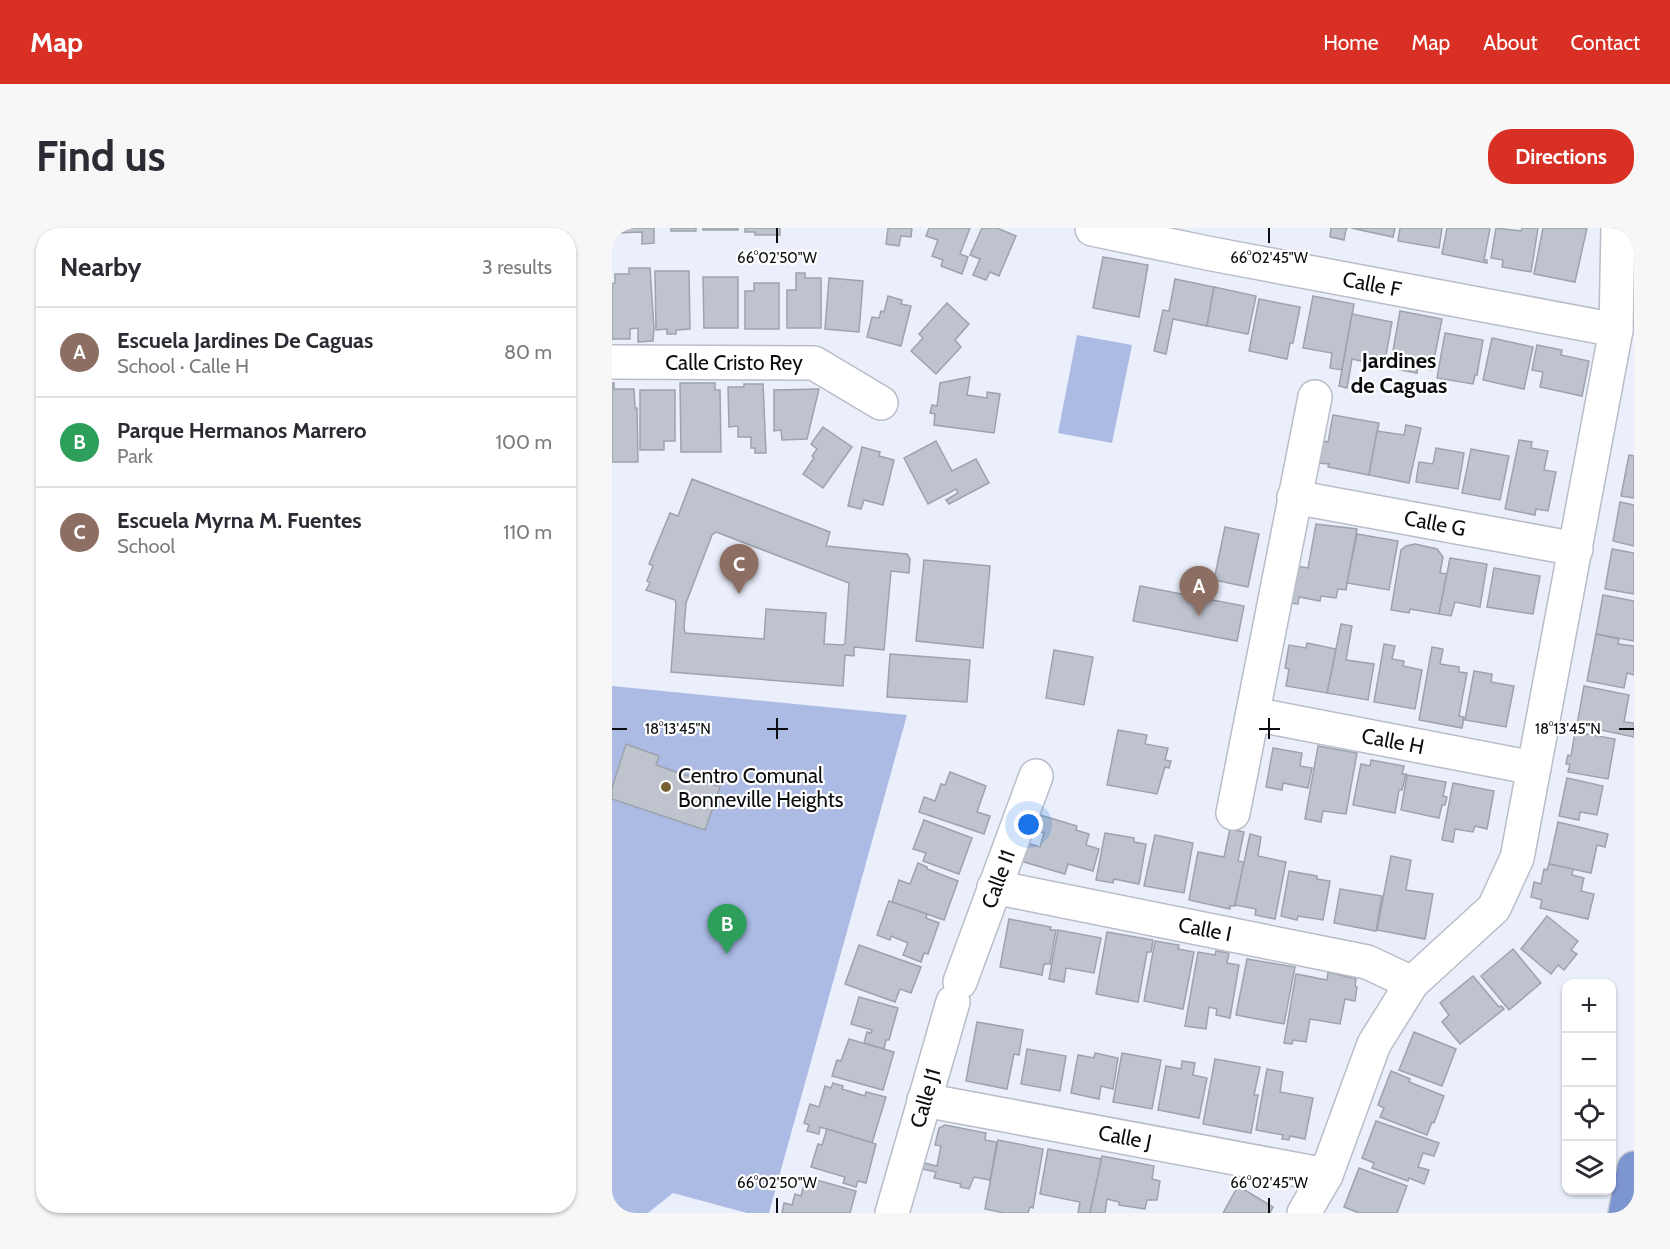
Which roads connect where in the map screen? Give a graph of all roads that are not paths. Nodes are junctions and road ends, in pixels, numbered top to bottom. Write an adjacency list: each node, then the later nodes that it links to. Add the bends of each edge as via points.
1 (1618, 228): 4 (street)
2 (1092, 229): 3 (street, Calle F)
3 (1213, 240): 4 (street, Calle F)
4 (1616, 330): 9 (street)
5 (612, 362): 7 (street, Calle Cristo Rey, via 814,363)
6 (1315, 397): 8 (street)
7 (881, 403)
8 (1294, 497): 9 (street, Calle G); 10 (street)
9 (1576, 549): 11 (street)
10 (1253, 714): 11 (street, Calle H); 13 (street)
11 (1534, 768): 15 (street, via 1517,858 1494,908)
12 (1036, 776): 14 (street, Calle I1)
13 (1233, 813)
14 (994, 887): 15 (street, Calle I, via 1367,962); 16 (street, Calle I1)
15 (1412, 983): 19 (street, via 1374,1044)
16 (957, 992): 17 (street, Calle J1)
17 (924, 1100): 19 (street, Calle J); 20 (street, Calle J1)
18 (1634, 1168): 22 (highway)
19 (1326, 1175): 21 (street)
20 (894, 1203)
21 (1304, 1213)
22 (1625, 1213)

